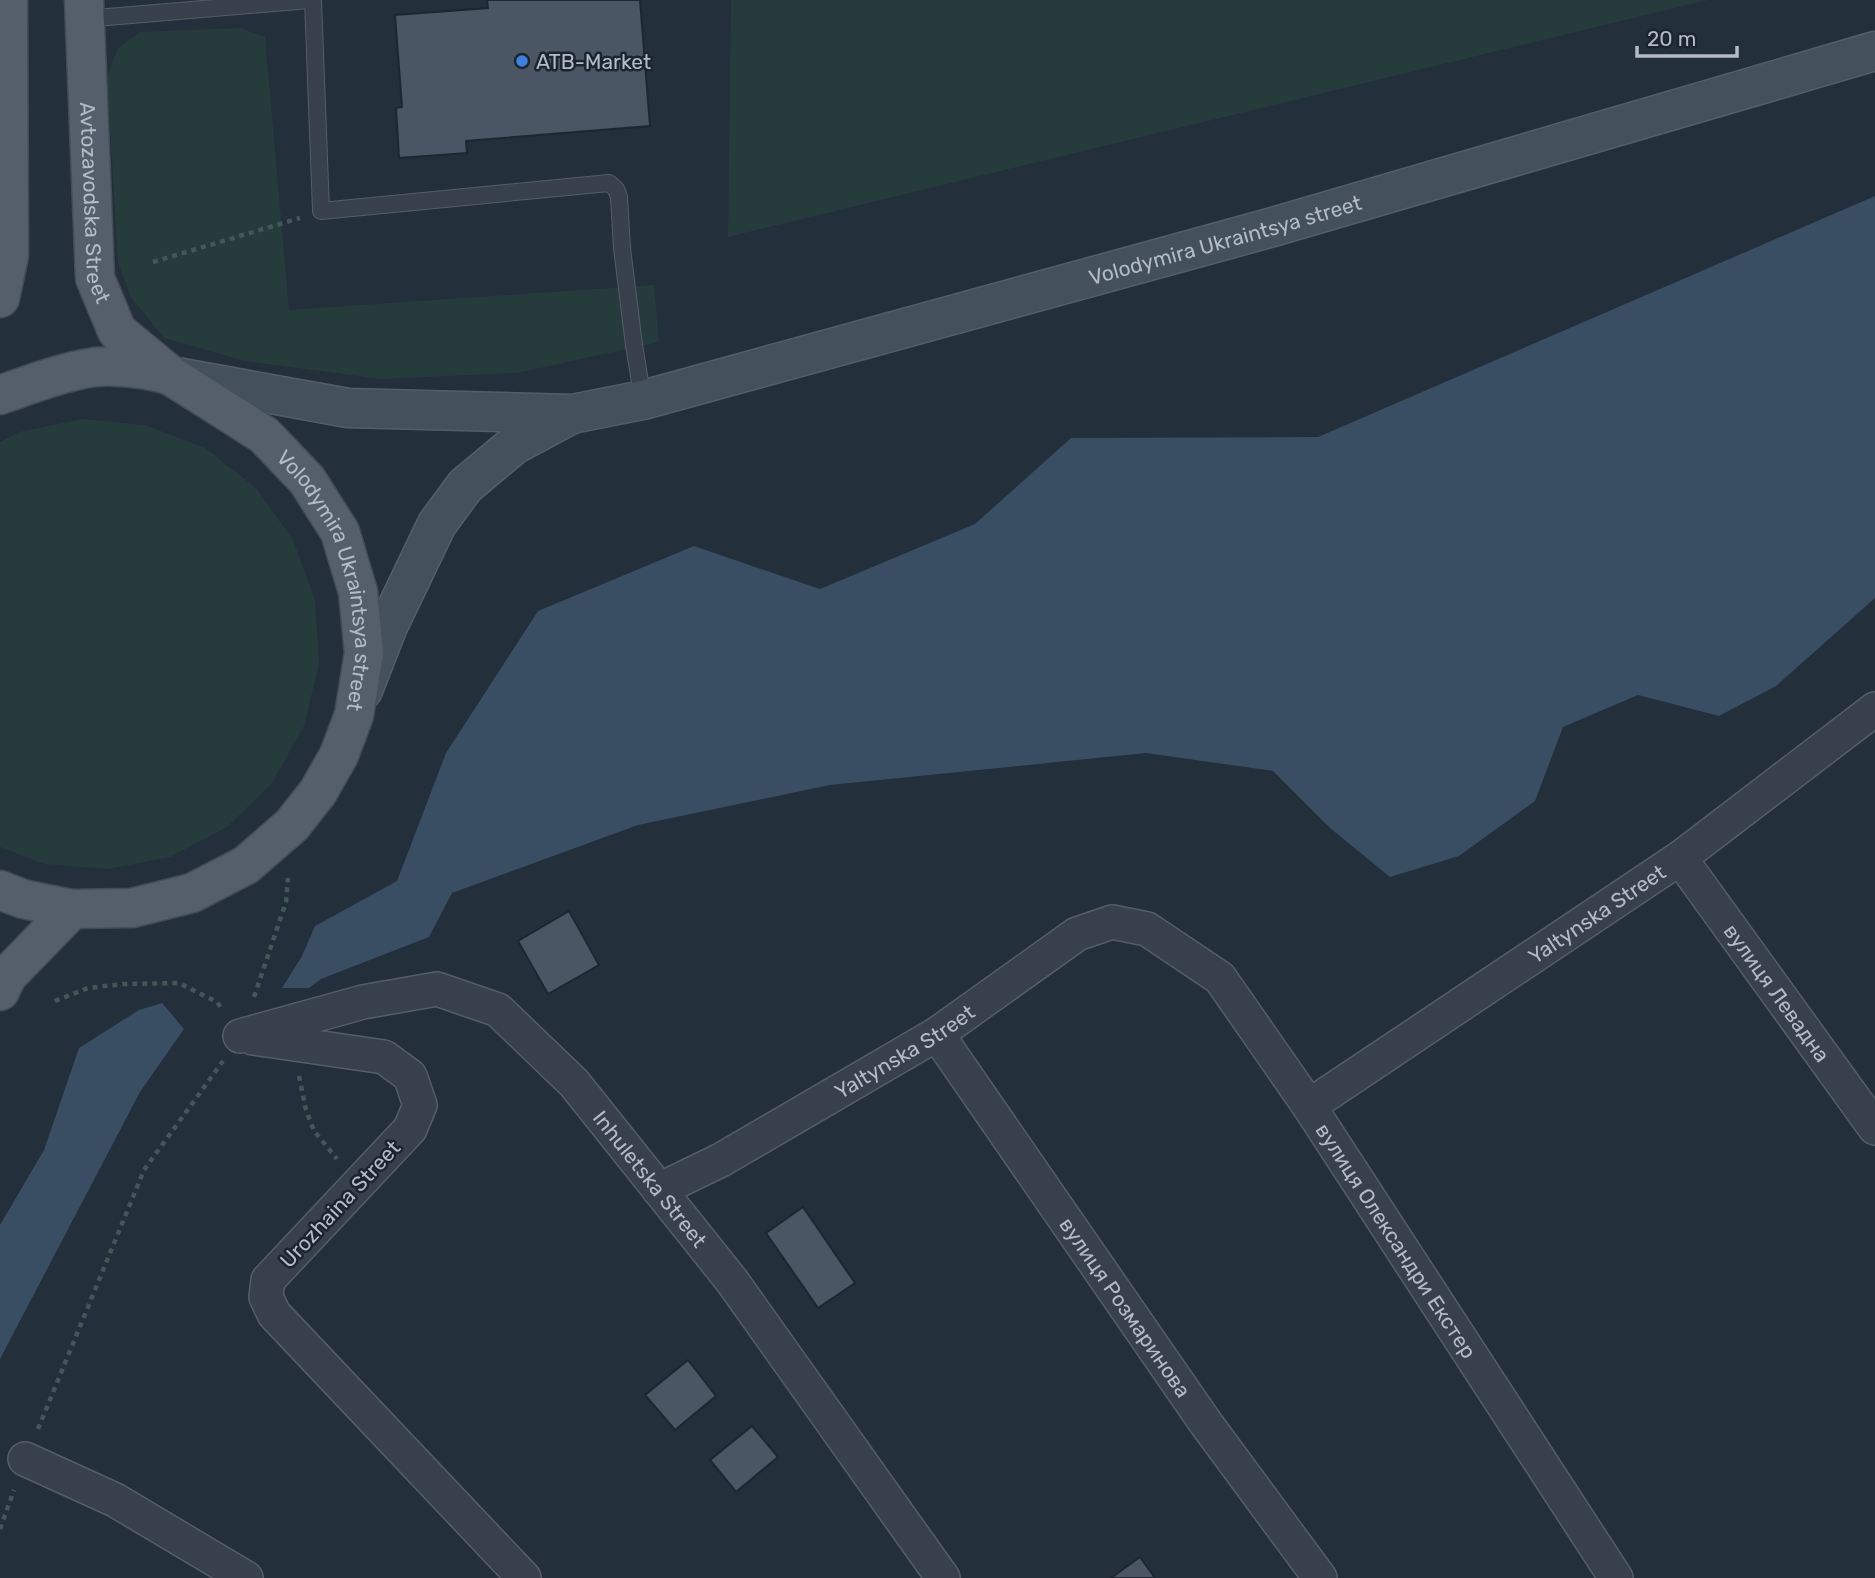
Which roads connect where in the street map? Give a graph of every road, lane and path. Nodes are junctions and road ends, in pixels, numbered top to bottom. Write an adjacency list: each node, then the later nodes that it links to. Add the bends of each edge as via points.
1 (8, 0): 7 (main road, via 9,256)
2 (312, 0): 3 (lane); 5 (lane)
3 (84, 10): 8 (main road, Avtozavodska Street, via 96,278 117,331)
4 (1875, 51): 10 (main road, Volodymira Ukraintsya street, via 1273,227)
5 (321, 211): 6 (path); 10 (lane, via 609,183 619,197)
6 (153, 262)
7 (0, 298)
8 (170, 376): 9 (main road, Volodymira Ukraintsya street, via 153,370 96,367); 11 (main road, Volodymira Ukraintsya street, via 348,408); 13 (main road, Volodymira Ukraintsya street, via 264,435 307,480 340,533 358,592 363,641)
9 (0, 395)
10 (643, 400): 11 (main road, Volodymira Ukraintsya street)
11 (572, 414): 13 (main road, Volodymira Ukraintsya street, via 514,445 466,486 436,524 388,626)
12 (1875, 709): 15 (street, Yaltynska Street)
13 (354, 715): 14 (main road, via 334,764)
14 (292, 825): 17 (main road, via 246,864 192,893 132,908); 22 (path, via 286,902)
15 (1680, 858): 24 (street, Yaltynska Street); 25 (street, вулиця Левадна)
16 (0, 890): 17 (main road)
17 (72, 909): 19 (main road, via 7,976)
18 (1147, 929): 21 (street, Yaltynska Street, via 1112,922 1077,934); 24 (street, вулиця Олександри Екстер, via 1220,978)
19 (0, 991)
20 (55, 1001): 22 (path, via 88,988 179,983 217,1002)
21 (937, 1034): 26 (street, Yaltynska Street, via 721,1160); 33 (street, вулиця Розмаринова, via 1205,1422)
22 (240, 1036): 26 (street, Inhuletska Street, via 363,1002 437,989 498,1010 574,1083); 27 (street, Urozhaina Street, via 384,1057 410,1076 420,1105 410,1129); 28 (path, via 144,1170)
23 (298, 1074): 27 (path, via 314,1131 345,1178)
24 (1309, 1106): 34 (street, вулиця Олександри Екстер)
25 (1875, 1128)
26 (659, 1190): 32 (street, Inhuletska Street, via 732,1281)
27 (337, 1208): 31 (street, Urozhaina Street, via 268,1280 266,1297 274,1314)
28 (25, 1459): 29 (path); 30 (street, via 115,1500)
29 (0, 1529)
30 (246, 1578)
31 (524, 1578)
32 (943, 1578)
33 (1320, 1578)
34 (1616, 1578)

